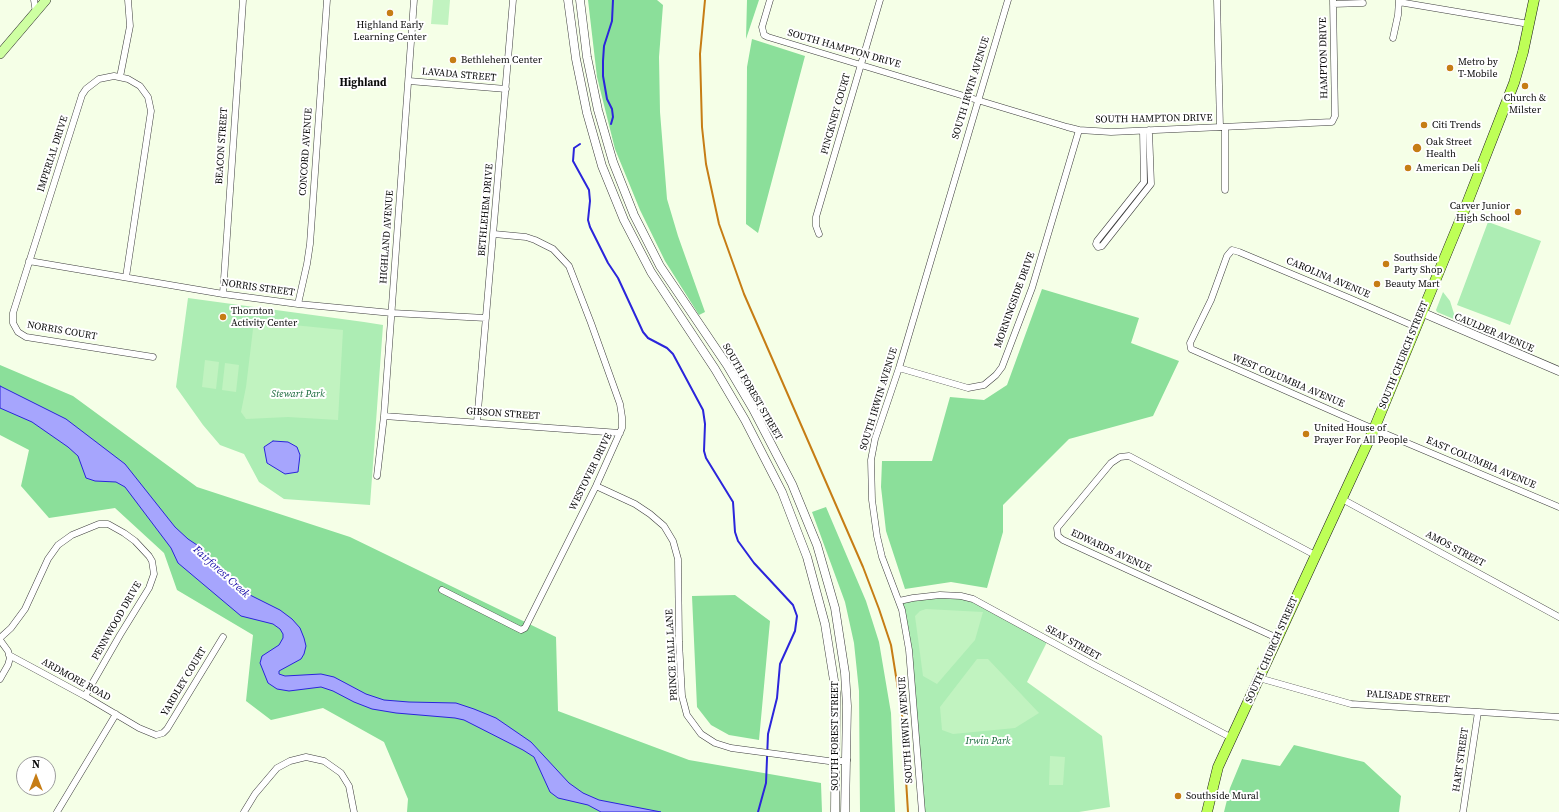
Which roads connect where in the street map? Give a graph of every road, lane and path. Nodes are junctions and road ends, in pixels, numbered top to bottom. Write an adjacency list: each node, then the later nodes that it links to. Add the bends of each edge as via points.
1 (34, 0): 18 (street)
2 (46, 0): 18 (main road)
3 (128, 0): 23 (street, via 129,32)
4 (243, 0): 39 (street, BEACON STREET)
5 (327, 0): 40 (street, CONCORD AVENUE, via 310,244)
6 (414, 0): 24 (street, HIGHLAND AVENUE)
7 (513, 0): 25 (street, BETHLEHEM DRIVE)
8 (568, 0): 73 (street, SOUTH FOREST STREET, via 586,113 602,166 624,220 651,272 715,369 745,420 782,492 805,550 832,658 836,693)
9 (580, 0): 72 (street, SOUTH FOREST STREET, via 587,57 598,110 613,162 634,215 660,266 753,409 792,484 817,545 834,602 841,640 847,706)
10 (770, 0): 22 (street, SOUTH HAMPTON DRIVE, via 762,27 764,35)
11 (880, 0): 22 (street, PINCKNEY COURT)
12 (1008, 0): 26 (street, SOUTH IRWIN AVENUE)
13 (1217, 0): 28 (street)
14 (1534, 0): 19 (main road, SOUTH CHURCH STREET)
15 (1399, 1): 19 (street); 20 (street)
16 (1333, 2): 17 (street); 27 (street, HAMPTON DRIVE)
17 (1363, 3)
18 (36, 13): 21 (main road)
19 (1529, 24): 41 (main road, SOUTH CHURCH STREET, via 1509,99)
20 (1393, 38)
21 (0, 54)
22 (861, 65): 26 (street, SOUTH HAMPTON DRIVE); 36 (street, PINCKNEY COURT, via 816,217)
23 (120, 77): 37 (street, IMPERIAL DRIVE, via 99,79 82,95); 38 (street, IMPERIAL DRIVE, via 140,86 148,98 152,111)
24 (409, 81): 25 (street, LAVADA STREET); 42 (street, HIGHLAND AVENUE)
25 (506, 89): 35 (street, BETHLEHEM DRIVE)
26 (978, 100): 29 (street, SOUTH HAMPTON DRIVE); 47 (street, SOUTH IRWIN AVENUE)
27 (1335, 116): 28 (street, SOUTH HAMPTON DRIVE, via 1329,123)
28 (1223, 127): 30 (street, SOUTH HAMPTON DRIVE); 34 (street)
29 (1079, 130): 31 (street, SOUTH HAMPTON DRIVE); 47 (street, MORNINGSIDE DRIVE, via 1032,288 1002,367 996,375 984,385 968,388)
30 (1149, 130): 31 (street, SOUTH HAMPTON DRIVE); 33 (street)
31 (1142, 131): 32 (street)
32 (1144, 182): 33 (street); 33 (street, via 1097,241 1098,247 1102,246)
33 (1150, 184)
34 (1225, 190)
35 (494, 234): 43 (street, BETHLEHEM DRIVE); 52 (street, WESTOVER DRIVE, via 535,240 552,249 569,266 620,404)
36 (819, 234)
37 (29, 261): 38 (street, NORRIS STREET); 46 (street, NORRIS COURT, via 13,318 15,328 21,335)
38 (126, 277): 39 (street, NORRIS STREET)
39 (224, 294): 40 (street, NORRIS STREET)
40 (298, 304): 42 (street, NORRIS STREET)
41 (1421, 312): 44 (main road, SOUTH CHURCH STREET); 48 (street, CAULDER AVENUE)
42 (392, 313): 43 (street, NORRIS STREET); 49 (street, HIGHLAND AVENUE)
43 (486, 318): 50 (street, BETHLEHEM DRIVE)
44 (1416, 327): 45 (street, CAROLINA AVENUE, via 1232,250 1227,256 1190,343 1191,349); 51 (main road, SOUTH CHURCH STREET)
45 (1195, 352): 51 (street, WEST COLUMBIA AVENUE)
46 (153, 356)
47 (899, 368): 59 (street, SOUTH IRWIN AVENUE, via 875,439 871,460 873,512 877,536)
48 (1559, 371)
49 (384, 416): 50 (street, GIBSON STREET); 53 (street, HIGHLAND AVENUE)
50 (477, 422): 52 (street, GIBSON STREET)
51 (1374, 429): 55 (main road, SOUTH CHURCH STREET); 56 (street, EAST COLUMBIA AVENUE)
52 (620, 433): 54 (street, WESTOVER DRIVE)
53 (377, 476)
54 (596, 486): 58 (street, WESTOVER DRIVE, via 524,628 521,630); 73 (street, PRINCE HALL LANE, via 650,514 664,526 673,541 678,559 682,696 690,721 701,734 715,744 731,748)
55 (1342, 499): 57 (main road, SOUTH CHURCH STREET); 60 (street, AMOS STREET)
56 (1559, 507)
57 (1315, 555): 62 (main road, SOUTH CHURCH STREET); 62 (street, EDWARDS AVENUE, via 1129,456 1120,457 1111,463 1057,528 1058,536 1063,540)
58 (442, 590)
59 (899, 601): 71 (street, SEAY STREET, via 940,594 973,599); 79 (street, SOUTH IRWIN AVENUE, via 909,650)
60 (1559, 617)
61 (223, 637): 69 (street, YARDLEY COURT, via 186,701 165,731 156,735 149,734)
62 (1277, 638): 65 (main road, SOUTH CHURCH STREET)
63 (0, 639): 64 (street); 67 (street, PENNWOOD DRIVE, via 25,608 48,559 58,545 72,535 99,524 108,524 124,533 149,556 154,574 149,588)
64 (9, 655): 66 (street, via 8,665); 67 (street, ARDMORE ROAD)
65 (1259, 678): 68 (street, PALISADE STREET, via 1351,704); 71 (main road, SOUTH CHURCH STREET)
66 (0, 679)
67 (85, 696): 69 (street, ARDMORE ROAD)
68 (1478, 712): 70 (street, PALISADE STREET); 81 (street, HART STREET)
69 (116, 714): 74 (street, ARDMORE ROAD)
70 (1559, 717)
71 (1232, 738): 80 (main road, SOUTH CHURCH STREET, via 1218,767)
72 (847, 760): 73 (street, PRINCE HALL LANE); 78 (street, SOUTH FOREST STREET)
73 (836, 762): 77 (street, SOUTH FOREST STREET)
74 (57, 812)
75 (244, 812): 76 (street, via 277,768 290,760 306,758 324,761 341,773 349,786)
76 (354, 812)
77 (836, 812)
78 (845, 812)
79 (922, 812)
80 (1207, 812)
81 (1464, 812)

